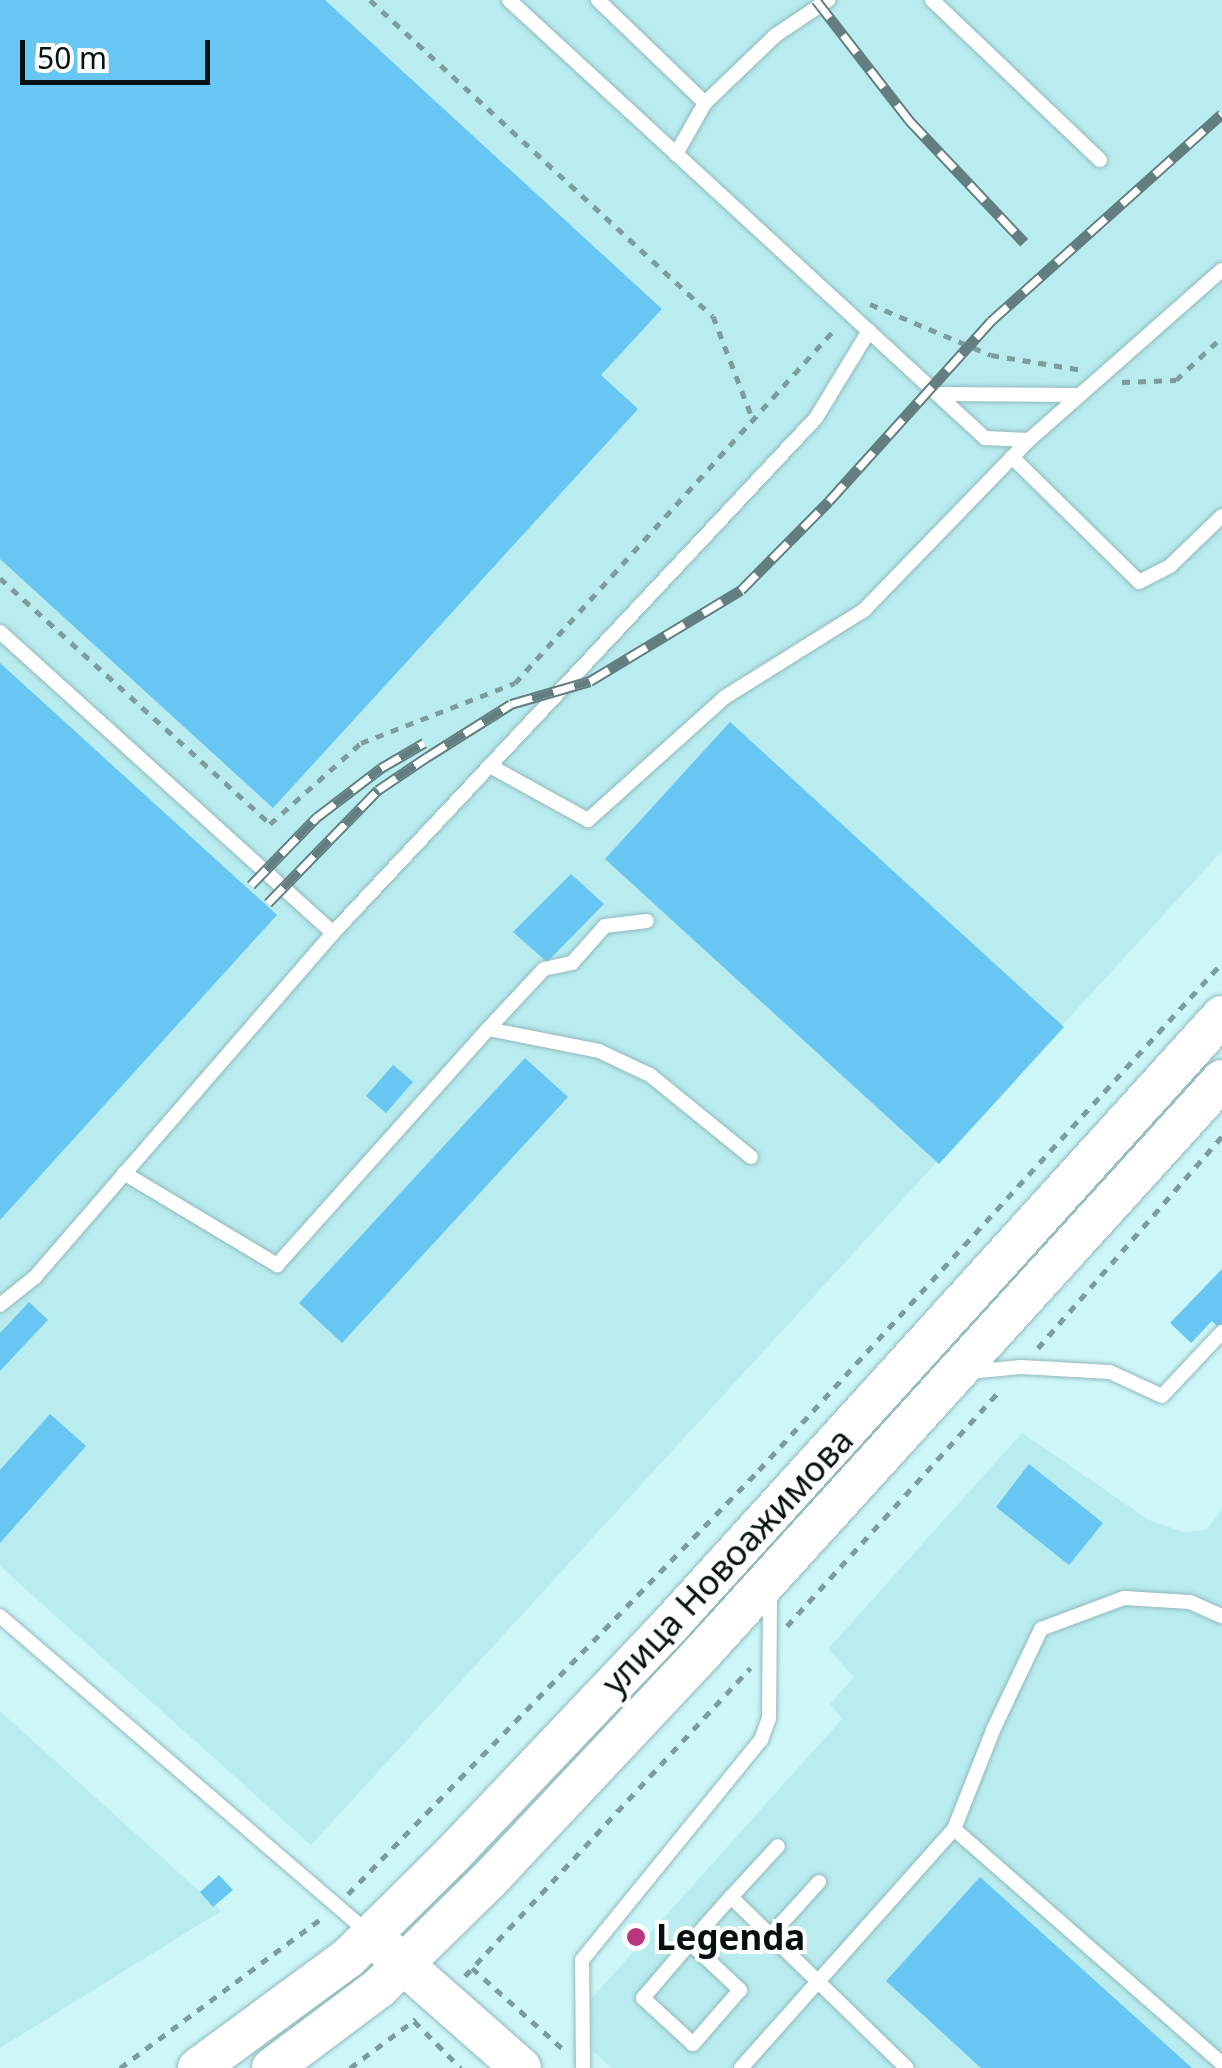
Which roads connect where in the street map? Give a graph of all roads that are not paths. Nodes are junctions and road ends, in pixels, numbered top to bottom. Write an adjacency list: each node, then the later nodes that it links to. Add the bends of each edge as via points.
1 (509, 0): 6 (lane)
2 (598, 0): 5 (lane)
3 (828, 0): 5 (lane, via 776,35)
4 (932, 0): 7 (lane)
5 (706, 102): 6 (lane)
6 (676, 154): 9 (lane)
7 (1100, 160)
8 (1222, 270): 11 (lane)
9 (870, 332): 10 (lane); 16 (lane, via 816,418)
10 (936, 394): 11 (lane); 12 (lane, via 985,438)
11 (1080, 396): 12 (lane)
12 (1029, 440): 13 (lane)
13 (1012, 457): 14 (lane, via 1140,582 1170,566); 16 (lane, via 864,610 725,697 588,820)
14 (1222, 516)
15 (0, 632): 18 (lane)
16 (490, 766): 18 (lane)
17 (647, 922): 20 (lane, via 605,926 572,963 544,968)
18 (333, 933): 23 (lane)
19 (1222, 1016): 34 (main road, улица Новоажимова, via 672,1622)
20 (488, 1028): 22 (lane, via 599,1051 650,1075); 23 (lane, via 277,1265)
21 (1222, 1080): 26 (main road, улица Новоажимова)
22 (751, 1156)
23 (124, 1173): 24 (lane, via 35,1277)
24 (0, 1305)
25 (1222, 1332): 26 (lane, via 1162,1396 1110,1372)
26 (957, 1372): 27 (main road, улица Новоажимова)
27 (770, 1578): 37 (main road, улица Новоажимова); 44 (lane, via 769,1718 761,1740 582,1960)
28 (0, 1616): 34 (lane)
29 (1222, 1616): 30 (lane, via 1190,1602 1124,1598 1042,1629)
30 (954, 1829): 38 (lane); 39 (lane)
31 (778, 1846): 33 (lane)
32 (819, 1882): 35 (lane)
33 (731, 1897): 35 (lane); 36 (lane)
34 (372, 1936): 37 (main road); 41 (main road, улица Новоажимова)
35 (770, 1936): 38 (lane)
36 (690, 1943): 36 (lane, via 643,1998 693,2044 740,1990)
37 (405, 1965): 42 (main road, улица Новоажимова); 43 (main road, via 429,2010)
38 (818, 1982): 40 (lane); 45 (lane)
39 (1222, 2064)
40 (901, 2066)
41 (198, 2068)
42 (272, 2068)
43 (520, 2068)
44 (583, 2068)
45 (742, 2068)

